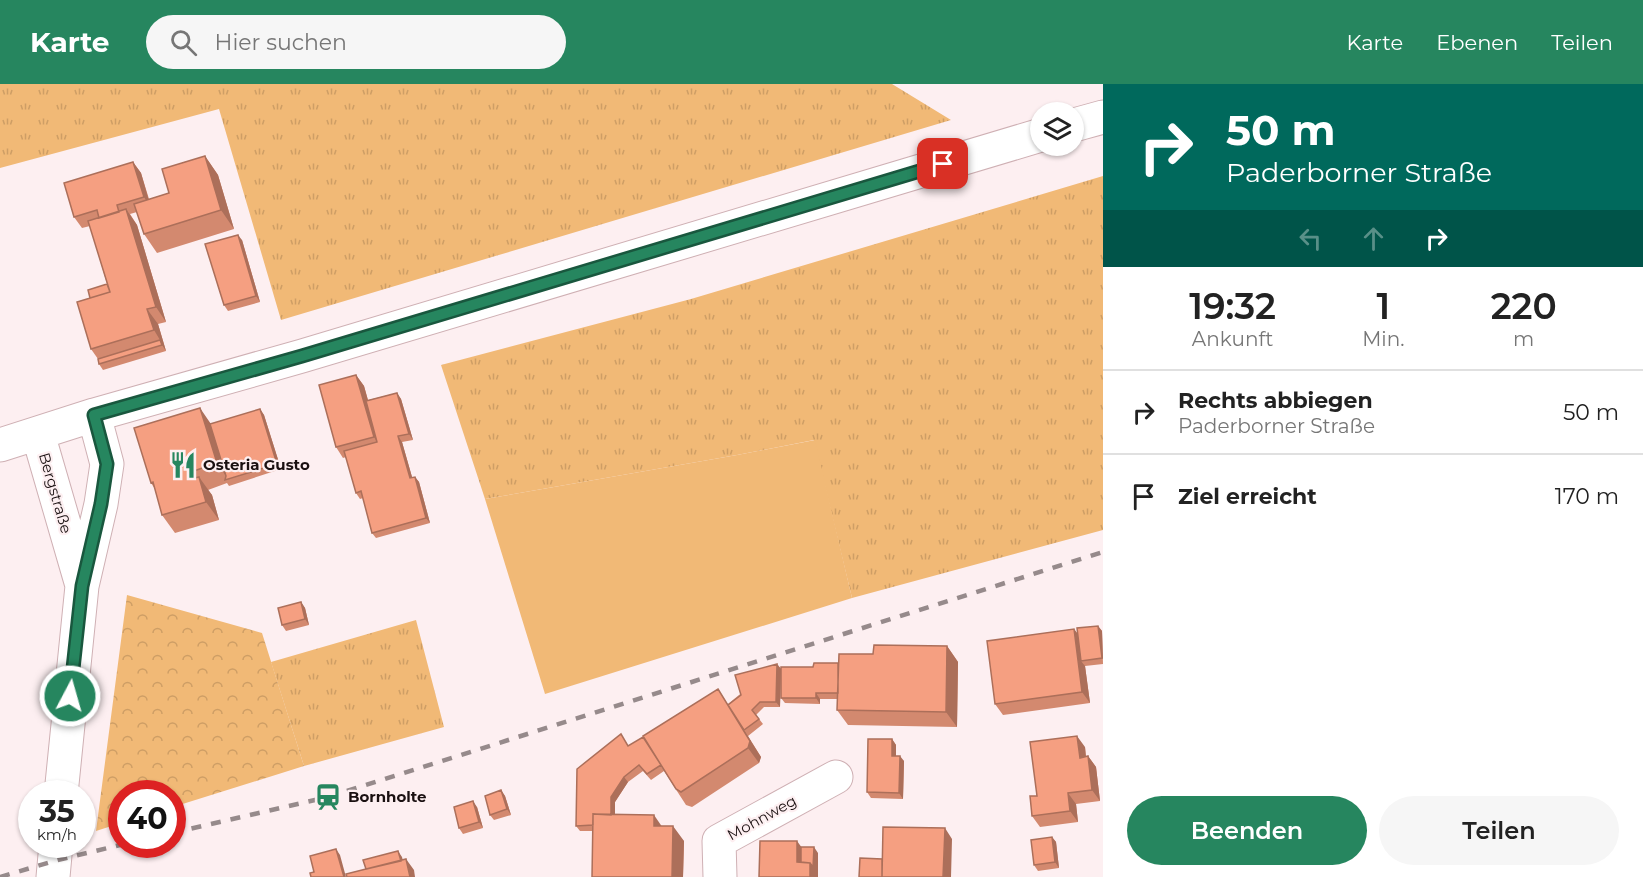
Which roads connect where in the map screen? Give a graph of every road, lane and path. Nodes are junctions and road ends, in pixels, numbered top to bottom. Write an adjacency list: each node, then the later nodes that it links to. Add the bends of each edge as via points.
1 (1103, 117): 2 (main road)
2 (1084, 122)
3 (1030, 138): 4 (main road)
4 (94, 415): 5 (main road); 7 (main road, Bergstraße, via 107,464)
5 (38, 434): 6 (main road); 7 (main road, Bergstraße)
6 (0, 445)
7 (82, 586): 9 (main road, Bergstraße)
8 (836, 777): 12 (main road, Mohnweg, via 719,841)
9 (61, 780)
10 (55, 858): 11 (main road)
11 (53, 877)
12 (720, 877)

